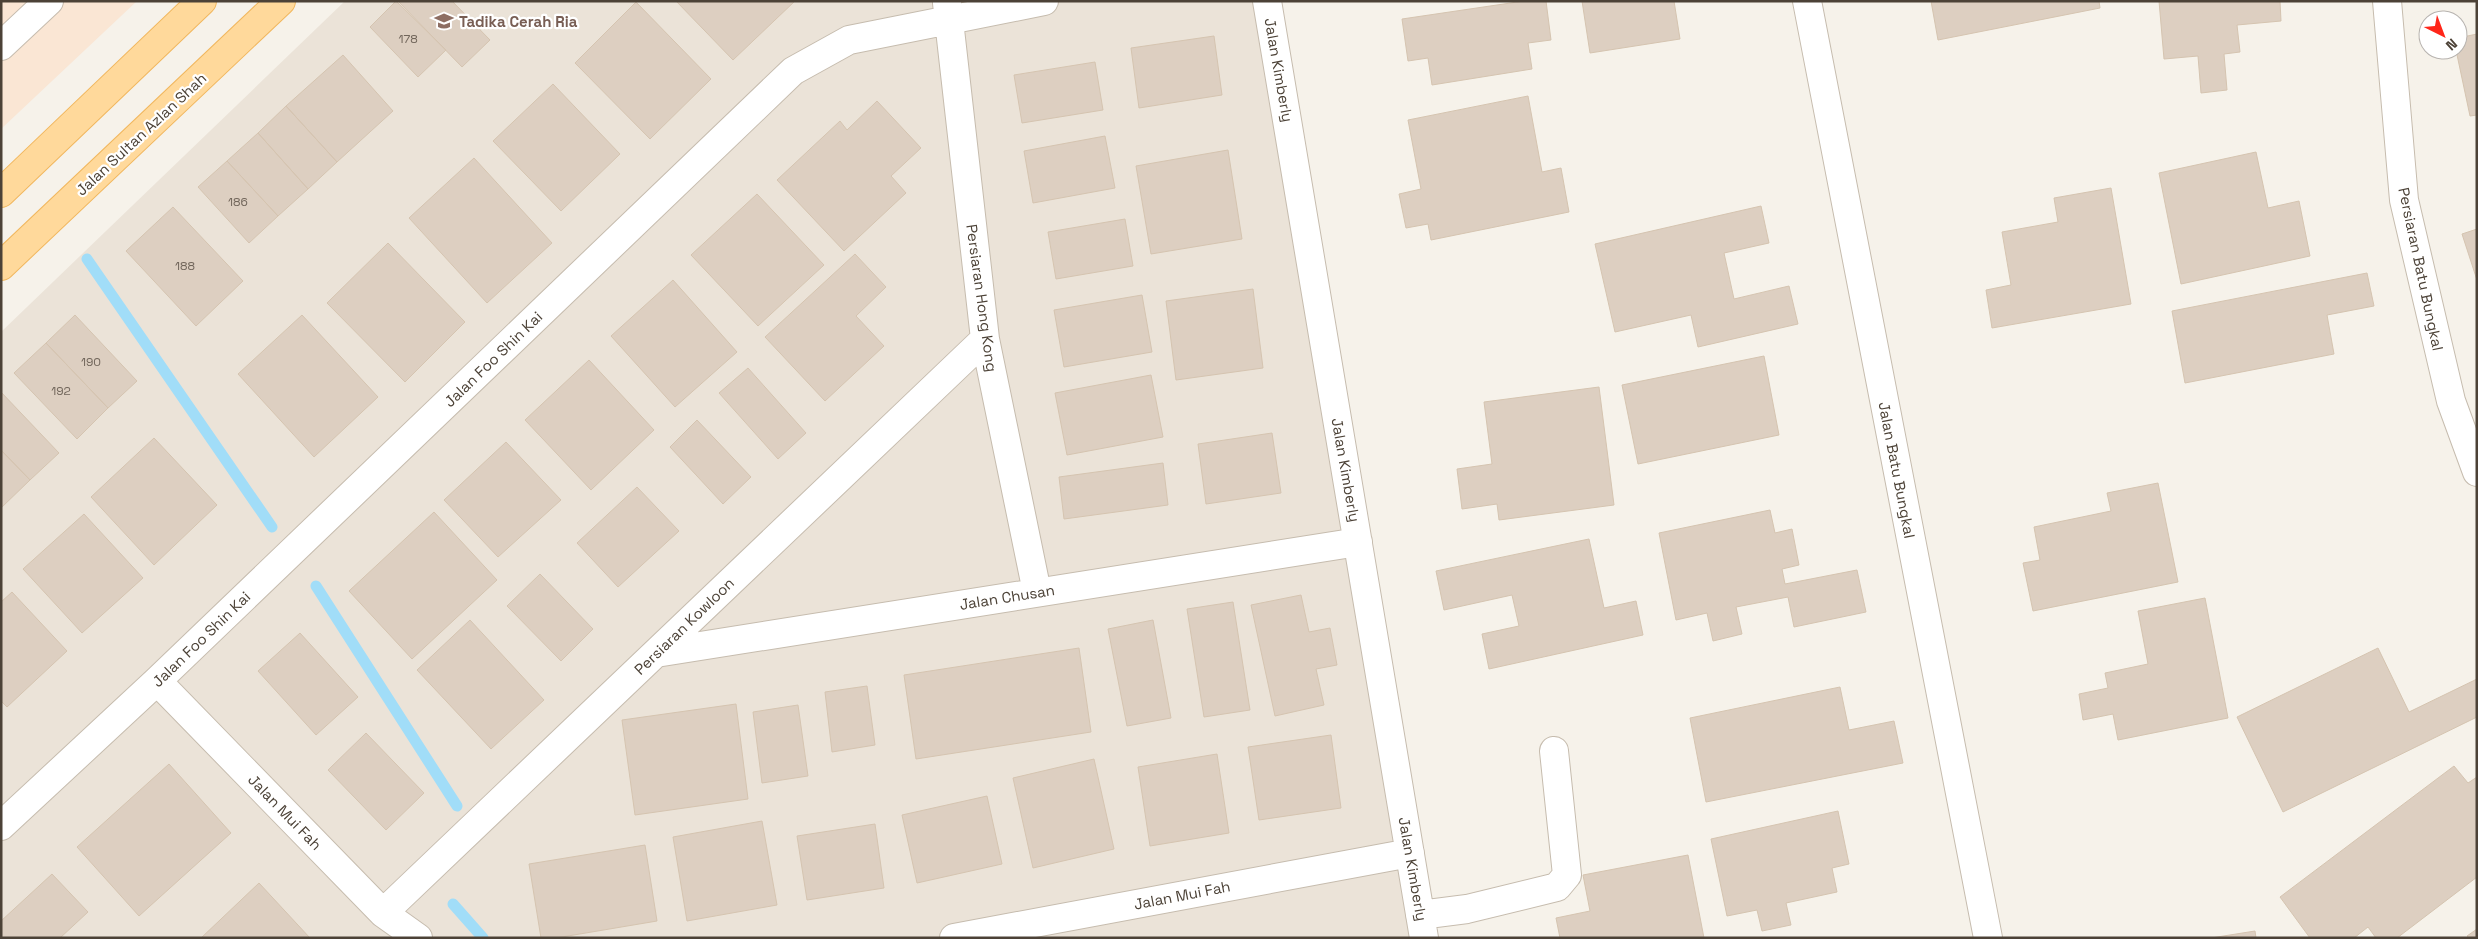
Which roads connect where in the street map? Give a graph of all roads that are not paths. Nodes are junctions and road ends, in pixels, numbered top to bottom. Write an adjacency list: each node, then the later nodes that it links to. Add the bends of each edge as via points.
1 (49, 1): 9 (street)
2 (202, 1): 10 (main road)
3 (281, 1): 11 (main road, Jalan Sultan Azlan Shah)
4 (1044, 1): 8 (street, Jalan Foo Shin Kai)
5 (1267, 1): 14 (street, Jalan Kimberly)
6 (1806, 1): 25 (street, Jalan Batu Bungkal)
7 (2387, 1): 13 (street, Persiaran Batu Bungkal, via 2404,200 2451,401)
8 (948, 10): 12 (street, Persiaran Hong Kong); 17 (street, Jalan Foo Shin Kai, via 848,40 793,71)
9 (1, 46)
10 (1, 193)
11 (1, 266)
12 (985, 339): 15 (street, Persiaran Hong Kong); 16 (street, Persiaran Kowloon)
13 (2477, 472)
14 (1358, 542): 15 (street, Jalan Chusan); 20 (street, Jalan Kimberly)
15 (1037, 592): 16 (street, Jalan Chusan)
16 (656, 653): 21 (street, Persiaran Kowloon)
17 (157, 681): 19 (street, Jalan Foo Shin Kai); 21 (street, Jalan Mui Fah)
18 (1554, 751): 22 (street, via 1567,875 1557,887 1467,908)
19 (1, 826)
20 (1410, 853): 22 (street, Jalan Kimberly); 24 (street, Jalan Mui Fah)
21 (383, 913): 23 (street, Jalan Mui Fah)
22 (1422, 926)
23 (418, 938)
24 (954, 938)
25 (1988, 938)

